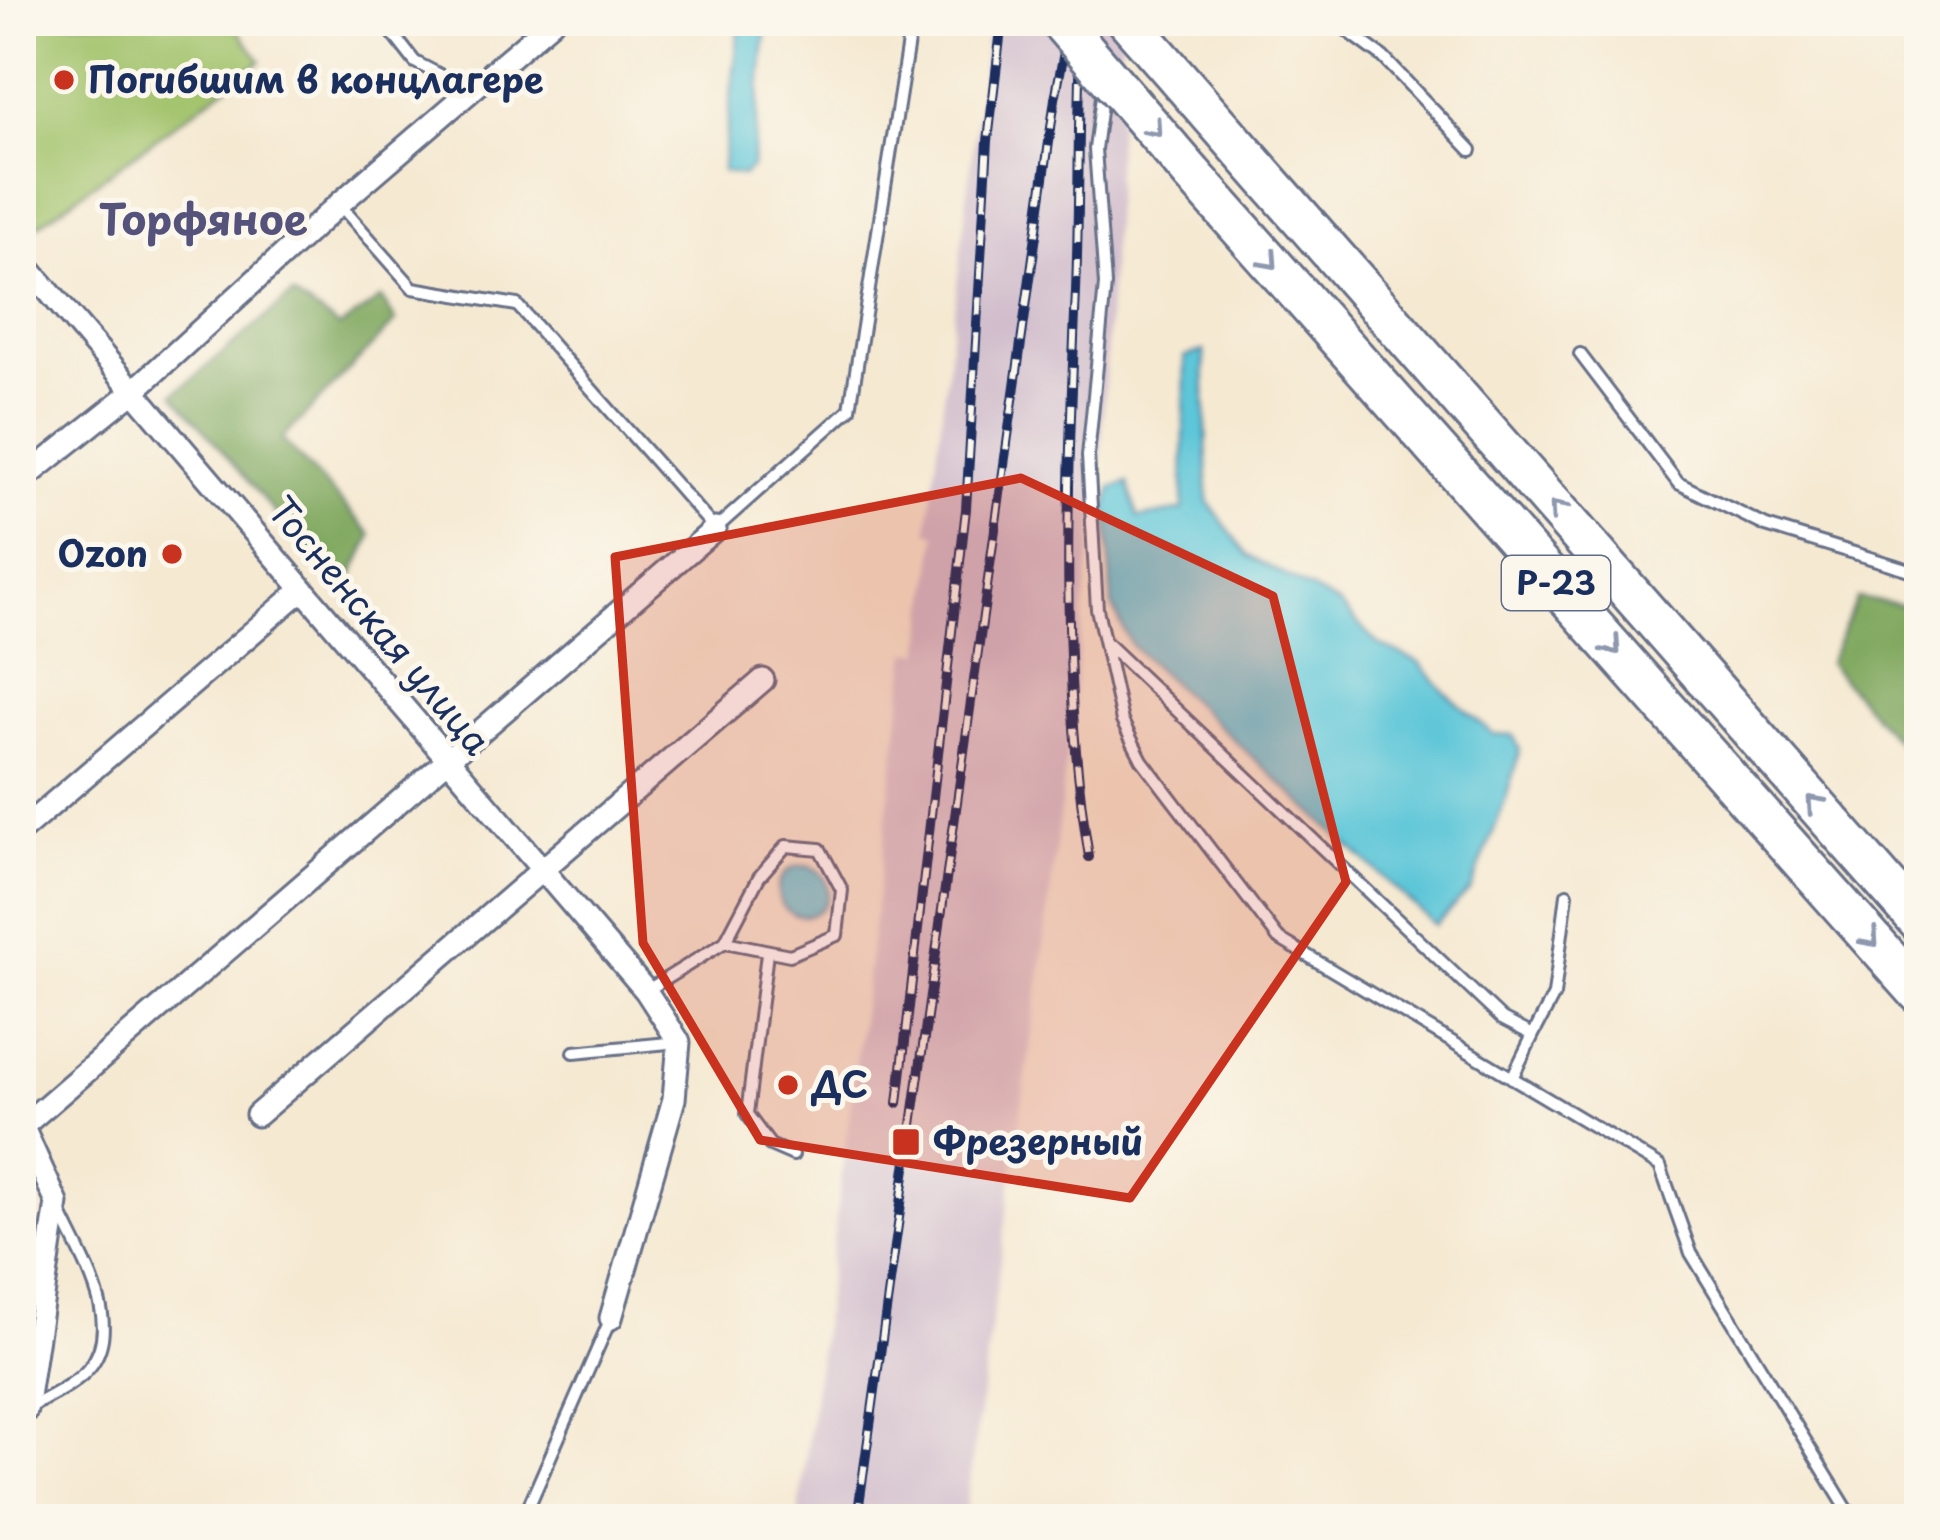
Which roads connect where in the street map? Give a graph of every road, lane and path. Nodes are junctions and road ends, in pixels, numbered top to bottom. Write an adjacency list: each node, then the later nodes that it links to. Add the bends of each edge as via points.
1 (552, 21): 7 (street)
2 (1060, 21): 27 (highway, Р-23, one-way to 27, bridge)
3 (1334, 21): 8 (lane, via 1383,57)
4 (386, 25): 7 (lane, via 416,62)
5 (1119, 38): 17 (lane, via 1095,148 1105,285 1088,456); 23 (highway, Р-23, one-way to 5, via 1204,108)
6 (908, 42): 14 (lane, via 850,409)
7 (471, 91): 9 (street)
8 (1471, 151)
9 (339, 204): 12 (street); 14 (lane, via 413,288 518,305)
10 (21, 259): 12 (street, Тосненская улица)
11 (1580, 354): 15 (lane, via 1678,483 1766,526)
12 (135, 390): 13 (street); 16 (street, Тосненская улица)
13 (21, 481)
14 (716, 529): 19 (street)
15 (1919, 573)
16 (303, 589): 19 (street, Тосненская улица); 20 (street)
17 (1105, 642): 28 (lane, via 1502,1018); 31 (lane, via 1122,721 1142,760 1278,938)
18 (763, 680): 21 (street)
19 (448, 758): 21 (street, Тосненская улица); 33 (street)
20 (21, 831)
21 (542, 869): 26 (street, Тосненская улица); 32 (street)
22 (1567, 894): 28 (lane, via 1554,995)
23 (1919, 922)
24 (725, 942): 25 (lane); 25 (lane, via 786,846 820,849 842,890 837,935 790,955); 26 (lane)
25 (767, 953): 34 (lane, via 747,1114 770,1144)
26 (646, 991): 29 (street, Тосненская улица)
27 (1919, 993)
28 (1533, 1034): 31 (lane)
29 (679, 1042): 30 (lane); 36 (street, via 674,1099)
30 (574, 1052)
31 (1512, 1078): 40 (lane, via 1660,1166 1691,1252)
32 (257, 1114)
33 (22, 1125): 35 (street)
34 (794, 1155)
35 (57, 1203): 37 (street); 37 (lane, via 104,1315 101,1350 86,1372)
36 (611, 1318): 39 (lane)
37 (23, 1411)
38 (1919, 1508): 41 (lane)
39 (523, 1519)
40 (1853, 1519)
41 (1887, 1519)

